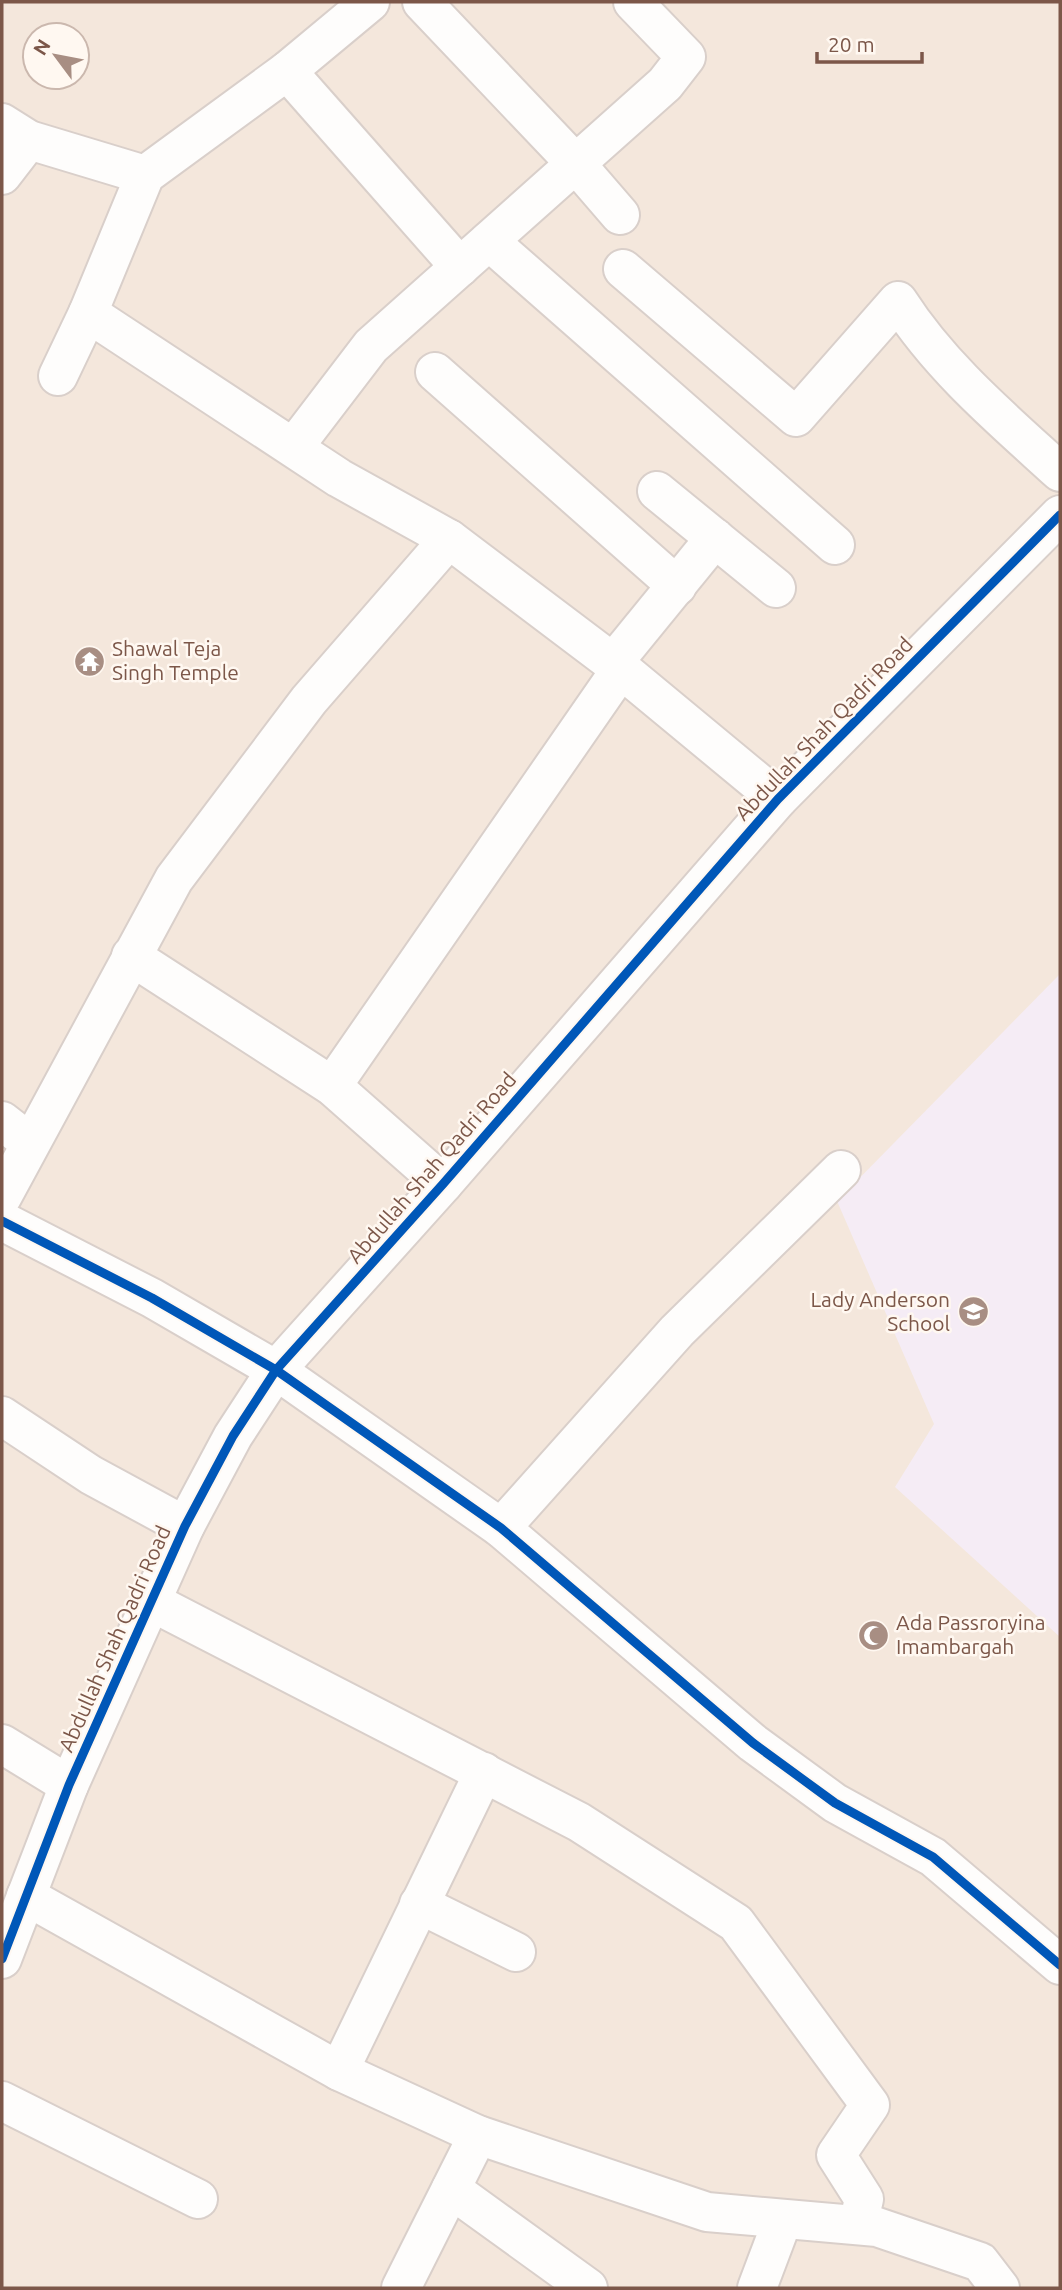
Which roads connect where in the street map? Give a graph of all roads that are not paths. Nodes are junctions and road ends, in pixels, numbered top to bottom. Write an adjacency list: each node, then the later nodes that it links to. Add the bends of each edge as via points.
1 (370, 2): 4 (street)
2 (422, 2): 6 (street)
3 (633, 2): 6 (street, via 686,57 665,84)
4 (287, 71): 7 (street); 11 (street)
5 (15, 132): 7 (street); 8 (street)
6 (576, 164): 9 (street); 10 (street)
7 (145, 175): 13 (street)
8 (2, 176)
9 (620, 215)
10 (489, 241): 11 (street); 22 (street)
11 (460, 267): 16 (street, via 371,346)
12 (623, 269): 17 (street, via 796,417 898,301 916,330 979,400)
13 (89, 313): 15 (street); 21 (street, via 339,478)
14 (435, 372): 23 (street)
15 (58, 376)
16 (303, 435)
17 (1060, 472)
18 (657, 491): 20 (street)
19 (1060, 515): 26 (street, Abdullah Shah Qadri Road)
20 (715, 538): 23 (street); 24 (street)
21 (449, 539): 25 (street); 27 (street, via 309,700 174,879)
22 (835, 545)
23 (677, 586): 25 (street)
24 (776, 588)
25 (617, 666): 26 (street); 28 (street)
26 (778, 799): 31 (street, Abdullah Shah Qadri Road)
27 (131, 956): 28 (street); 29 (street)
28 (332, 1086): 31 (street)
29 (16, 1132): 32 (street)
30 (841, 1170): 37 (street, via 677,1331)
31 (443, 1184): 34 (street, Abdullah Shah Qadri Road)
32 (2, 1197)
33 (2, 1221): 34 (street, via 152,1298)
34 (276, 1370): 36 (street, Abdullah Shah Qadri Road, via 233,1436); 37 (street)
35 (2, 1416): 36 (street, via 91,1475)
36 (185, 1526): 38 (street, Abdullah Shah Qadri Road)
37 (501, 1528): 46 (street, via 752,1742 835,1803 933,1857)
38 (150, 1601): 40 (street); 41 (street, Abdullah Shah Qadri Road)
39 (2, 1744): 41 (street)
40 (484, 1772): 43 (street); 53 (street, via 579,1822 736,1923 870,2105 836,2155 864,2199)
41 (69, 1785): 42 (street, Abdullah Shah Qadri Road)
42 (26, 1896): 45 (street, Abdullah Shah Qadri Road); 47 (street)
43 (419, 1904): 44 (street); 47 (street)
44 (516, 1952)
45 (2, 1956)
46 (1060, 1965)
47 (339, 2071): 49 (street)
48 (2, 2101): 51 (street)
49 (478, 2135): 50 (street); 52 (street, via 707,2212)
50 (451, 2189): 54 (street); 55 (street)
51 (198, 2199)
52 (783, 2219): 53 (street); 56 (street)
53 (858, 2225): 57 (street, via 877,2227 980,2262)
54 (401, 2288)
55 (588, 2288)
56 (757, 2288)
57 (1000, 2288)

